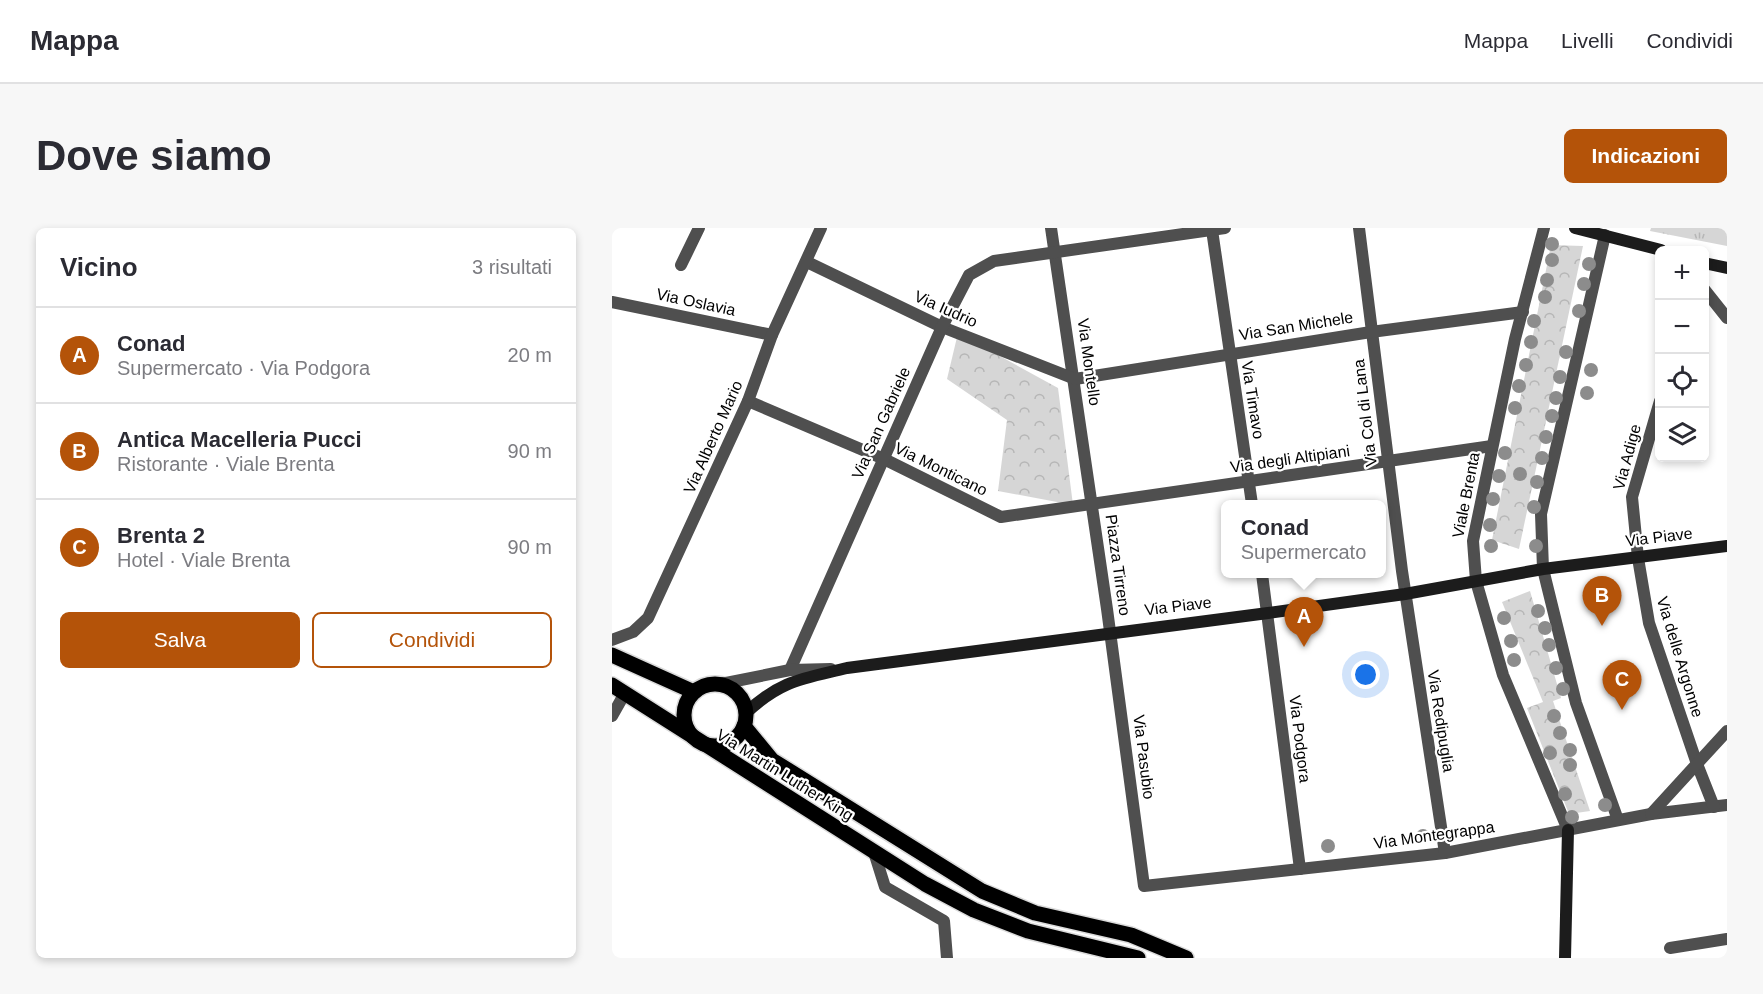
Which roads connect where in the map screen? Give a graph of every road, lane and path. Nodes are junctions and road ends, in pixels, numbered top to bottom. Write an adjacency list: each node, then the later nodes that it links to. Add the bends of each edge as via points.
1 (699, 228): 14 (street)
2 (821, 228): 12 (street, Via Alberto Mario)
3 (1052, 228): 11 (street, Via Montello)
4 (1225, 228): 8 (street, Via San Gabriele)
5 (1359, 228): 21 (street, Via Col di Lana)
6 (1544, 228): 18 (street, Viale Brenta)
7 (1575, 228): 9 (street)
8 (1212, 230): 11 (street, Via San Gabriele); 23 (street, Via Timavo)
9 (1605, 235): 10 (street); 35 (street, via 1541,514)
10 (1655, 248)
11 (1056, 253): 20 (street, Via San Gabriele, via 994,261 979,267 969,275); 24 (street, Via Montello)
12 (807, 262): 20 (street, Via Iudrio); 22 (street, Via Alberto Mario)
13 (1709, 263): 15 (street)
14 (681, 265)
15 (1727, 268)
16 (1709, 295): 19 (street)
17 (612, 302): 22 (street, Via Oslavia)
18 (1523, 312): 21 (street, Via San Michele); 27 (street, Viale Brenta)
19 (1727, 318)
20 (942, 327): 24 (street, Via Iudrio); 28 (street, Via San Gabriele)
21 (1371, 332): 23 (street, Via San Michele); 29 (street, Via Col di Lana)
22 (772, 335): 25 (street, Via Alberto Mario)
23 (1229, 353): 24 (street, Via San Michele); 30 (street, Via Timavo)
24 (1075, 379): 32 (street, Via Montello)
25 (748, 401): 28 (street, Via Monticano); 41 (street, Via Alberto Mario, via 648,618 633,632)
26 (1657, 408): 34 (street, Via Adige, via 1632,497)
27 (1492, 446): 29 (street, Via degli Altipiani); 37 (street, Viale Brenta, via 1473,540)
28 (884, 459): 32 (street, Via Monticano, via 1001,517); 44 (street, Via San Gabriele)
29 (1387, 462): 30 (street, Via degli Altipiani); 38 (street, Via Col di Lana)
30 (1249, 482): 31 (street, Via Timavo); 32 (street, Via degli Altipiani)
31 (1251, 500)
32 (1092, 502): 40 (street, Piazza Tirreno)
33 (1727, 546): 34 (street, Via Piave)
34 (1638, 558): 35 (street, Via Piave); 52 (street, Via delle Argonne, via 1649,623)
35 (1543, 569): 37 (street, Via Piave); 55 (street, via 1576,703)
36 (1263, 578): 39 (street)
37 (1476, 581): 38 (street, Via Piave); 56 (street, Viale Brenta, via 1503,675)
38 (1405, 594): 39 (street, Via Piave); 58 (street, Via Redipuglia)
39 (1268, 613): 40 (street, Via Piave); 59 (street, Via Podgora)
40 (1110, 633): 43 (street, Via Piave); 60 (street, Via Pasubio)
41 (612, 640)
42 (612, 655): 47 (main road)
43 (847, 668): 44 (street, Via Piave); 49 (street, Via Piave, via 787,683 766,694)
44 (790, 670): 45 (street, Via Piave)
45 (721, 684): 47 (main road, Via Piave); 49 (main road, via 739,694)
46 (618, 689): 48 (street); 51 (main road)
47 (694, 692): 51 (main road, via 684,717 691,735)
48 (612, 716)
49 (745, 720): 51 (main road, Via Martin Luther King, via 733,741 725,745); 65 (main road, Via Martin Luther King, via 756,745 771,760 982,891 1035,913 1131,935)
50 (1727, 731): 52 (street)
51 (698, 741): 57 (main road, Via Martin Luther King)
52 (1696, 764): 53 (street, Via delle Argonne); 54 (street)
53 (1721, 806): 54 (street, Via Montegrappa)
54 (1651, 814): 55 (street, Via Montegrappa)
55 (1618, 820): 56 (street, Via Montegrappa)
56 (1568, 830): 58 (street, Via Montegrappa); 66 (street)
57 (874, 852): 63 (street, via 885,887 944,921); 64 (main road, Via Martin Luther King, via 974,910 1028,931)
58 (1445, 853): 59 (street, Via Montegrappa)
59 (1300, 869): 60 (street, Via Montegrappa)
60 (1144, 886)
61 (1727, 939): 62 (street)
62 (1670, 948)
63 (947, 958)
64 (1138, 958)
65 (1186, 958)
66 (1565, 958)

